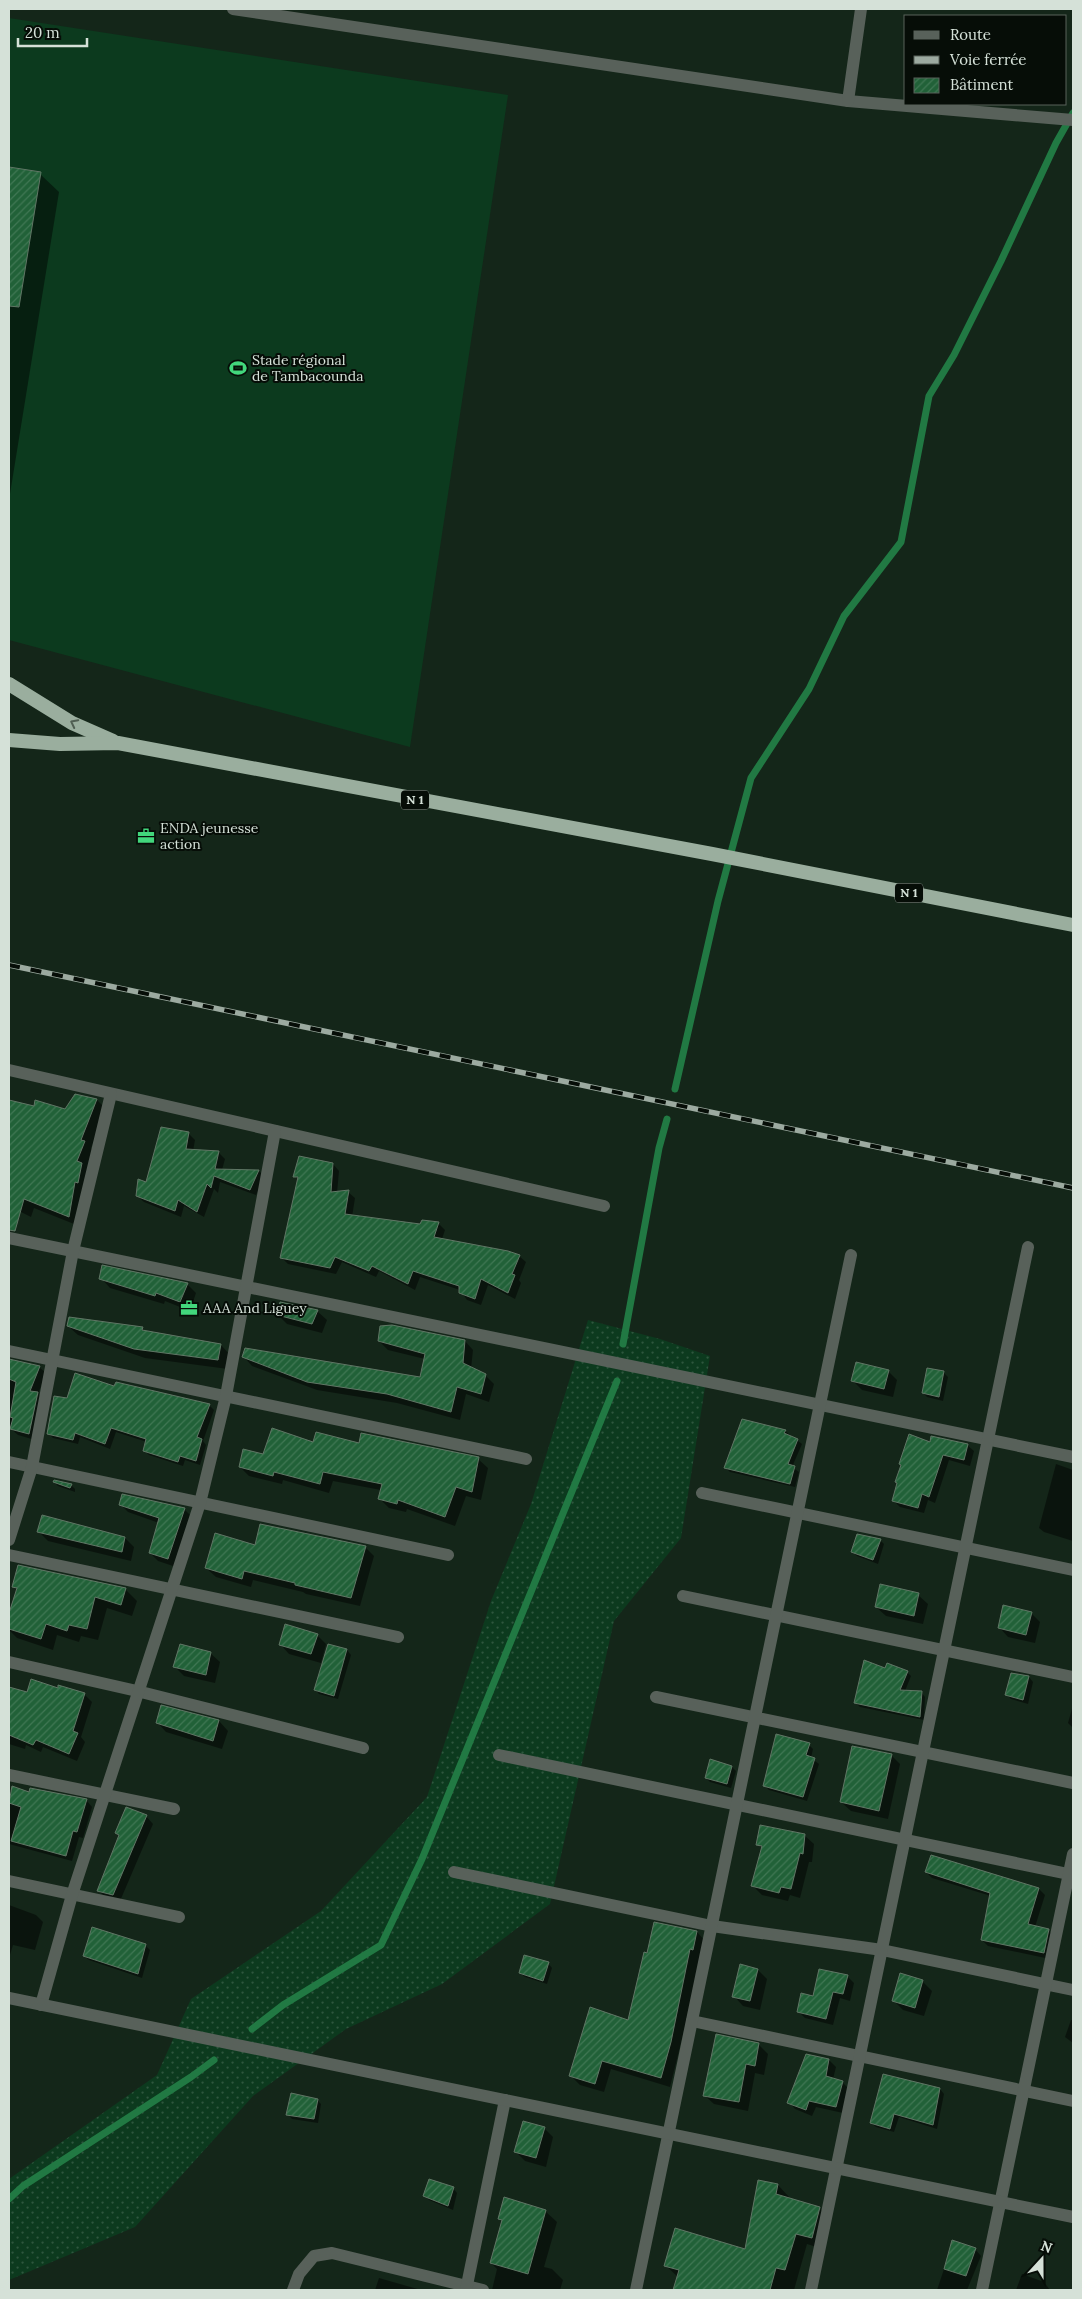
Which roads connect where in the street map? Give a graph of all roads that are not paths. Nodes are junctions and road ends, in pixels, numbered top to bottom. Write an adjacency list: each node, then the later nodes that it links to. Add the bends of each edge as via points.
1 (233, 9): 3 (street)
2 (861, 9): 4 (street)
3 (298, 14): 4 (street)
4 (848, 101): 5 (street)
5 (1073, 120)
6 (9, 684): 8 (highway, N 1, one-way to 6, via 72,723)
7 (9, 740): 8 (highway, N 1)
8 (118, 744): 9 (highway, N 1, via 744,860)
9 (1073, 925)
10 (9, 1070): 11 (street)
11 (111, 1094): 12 (street); 16 (street)
12 (275, 1131): 13 (street); 18 (street)
13 (604, 1206)
14 (9, 1238): 16 (street)
15 (1028, 1248): 23 (street)
16 (73, 1251): 18 (street); 20 (street)
17 (851, 1255): 22 (street)
18 (245, 1286): 21 (street); 22 (street)
19 (9, 1351): 20 (street)
20 (52, 1360): 21 (street); 27 (street)
21 (226, 1396): 25 (street); 29 (street)
22 (820, 1404): 23 (street); 30 (street)
23 (988, 1439): 24 (street); 32 (street)
24 (1073, 1457)
25 (526, 1459)
26 (9, 1462): 27 (street)
27 (32, 1467): 29 (street); 31 (street)
28 (702, 1494): 30 (street)
29 (200, 1503): 34 (street); 36 (street)
30 (797, 1513): 32 (street); 38 (street)
31 (9, 1540)
32 (965, 1548): 35 (street); 40 (street)
33 (9, 1555): 36 (street)
34 (448, 1555)
35 (1073, 1570)
36 (171, 1589): 39 (street); 43 (street)
37 (683, 1596): 38 (street)
38 (776, 1615): 40 (street); 45 (street)
39 (398, 1637)
40 (944, 1650): 42 (street); 47 (street)
41 (9, 1662): 43 (street)
42 (1073, 1677)
43 (137, 1691): 46 (street); 51 (street)
44 (656, 1697): 45 (street)
45 (755, 1718): 47 (street); 52 (street)
46 (363, 1748)
47 (923, 1752): 50 (street); 54 (street)
48 (499, 1755): 52 (street)
49 (9, 1776): 51 (street)
50 (1073, 1783)
51 (105, 1795): 53 (street); 59 (street)
52 (737, 1805): 54 (street); 61 (street)
53 (174, 1810)
54 (906, 1840): 57 (street); 62 (street)
55 (1073, 1854): 57 (street)
56 (454, 1872): 61 (street)
57 (1071, 1875): 63 (street)
58 (9, 1882): 59 (street)
59 (72, 1894): 60 (street); 66 (street)
60 (179, 1917)
61 (712, 1926): 62 (street); 67 (street)
62 (882, 1950): 63 (street); 68 (street)
63 (1047, 1984): 64 (street); 69 (street)
64 (1073, 1990)
65 (9, 1998): 66 (street)
66 (41, 2005): 70 (street)
67 (692, 2021): 68 (street); 72 (street)
68 (860, 2056): 69 (street); 73 (street)
69 (1024, 2091): 71 (street); 74 (street)
70 (505, 2100): 72 (street); 76 (street)
71 (1073, 2101)
72 (668, 2134): 73 (street); 79 (street)
73 (837, 2169): 74 (street); 80 (street)
74 (1000, 2202): 75 (street); 81 (street)
75 (1073, 2217)
76 (466, 2289): 77 (street, via 332,2253 314,2256 298,2274); 78 (street)
77 (293, 2290)
78 (483, 2290)
79 (636, 2290)
80 (812, 2290)
81 (982, 2290)

